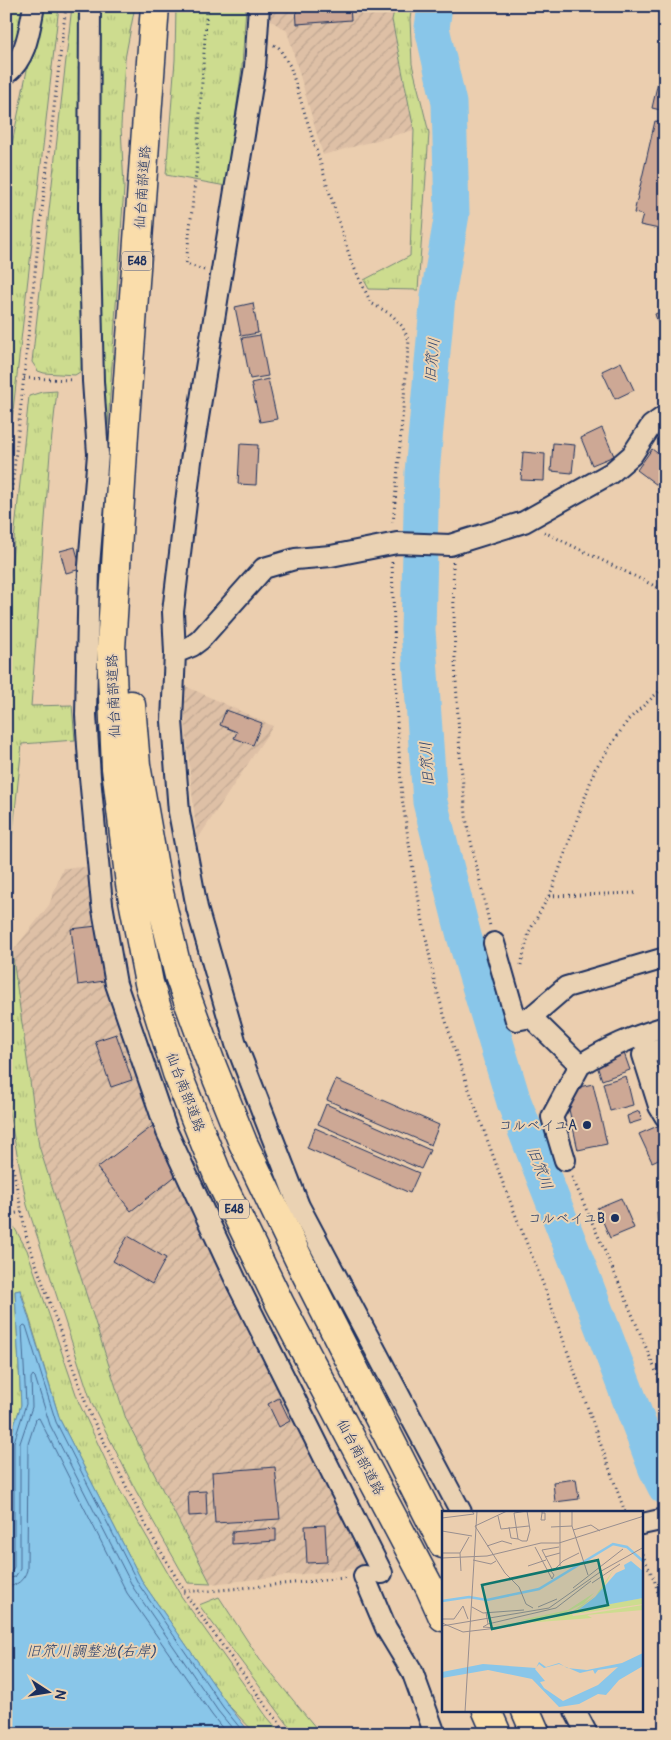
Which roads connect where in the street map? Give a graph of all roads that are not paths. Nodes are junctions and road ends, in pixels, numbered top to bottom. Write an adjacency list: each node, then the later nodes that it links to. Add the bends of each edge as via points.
1 (34, 6): 5 (street, via 26,47)
2 (90, 6): 25 (street, via 89,208 98,454 89,566 86,715 102,904 116,984 167,1132 373,1574 386,1628 412,1671)
3 (155, 6): 7 (highway, 仙台南部道路 / E48)
4 (260, 6): 8 (street, via 255,67 191,461 174,612)
5 (6, 74)
6 (665, 416): 8 (street, via 651,426 632,455 611,473 524,522 453,544 394,544 331,556 294,559 264,568 200,640)
7 (120, 517): 20 (highway, 仙台南部道路 / E48, via 126,651 136,765 157,884 179,976 243,1143); 21 (highway, 仙台南部道路 / E48, via 111,649 116,768 130,884 149,983 177,1073 220,1178 280,1304)
8 (175, 653): 17 (street, via 172,720 180,812 197,908 236,1044 299,1206)
9 (494, 943): 11 (street, via 516,1020)
10 (665, 958): 11 (street, via 566,986)
11 (534, 1020): 14 (street)
12 (665, 1027): 14 (street)
13 (665, 1048): 15 (street, via 643,1055)
14 (575, 1060): 16 (street, via 552,1117)
15 (665, 1116)
16 (565, 1160)
17 (460, 1511)
18 (665, 1519): 19 (street)
19 (644, 1524)
20 (442, 1540)
21 (442, 1613)
22 (487, 1712): 26 (highway)
23 (526, 1712): 27 (highway)
24 (576, 1712): 28 (street)
25 (435, 1734)
26 (497, 1734)
27 (536, 1734)
28 (587, 1734)

